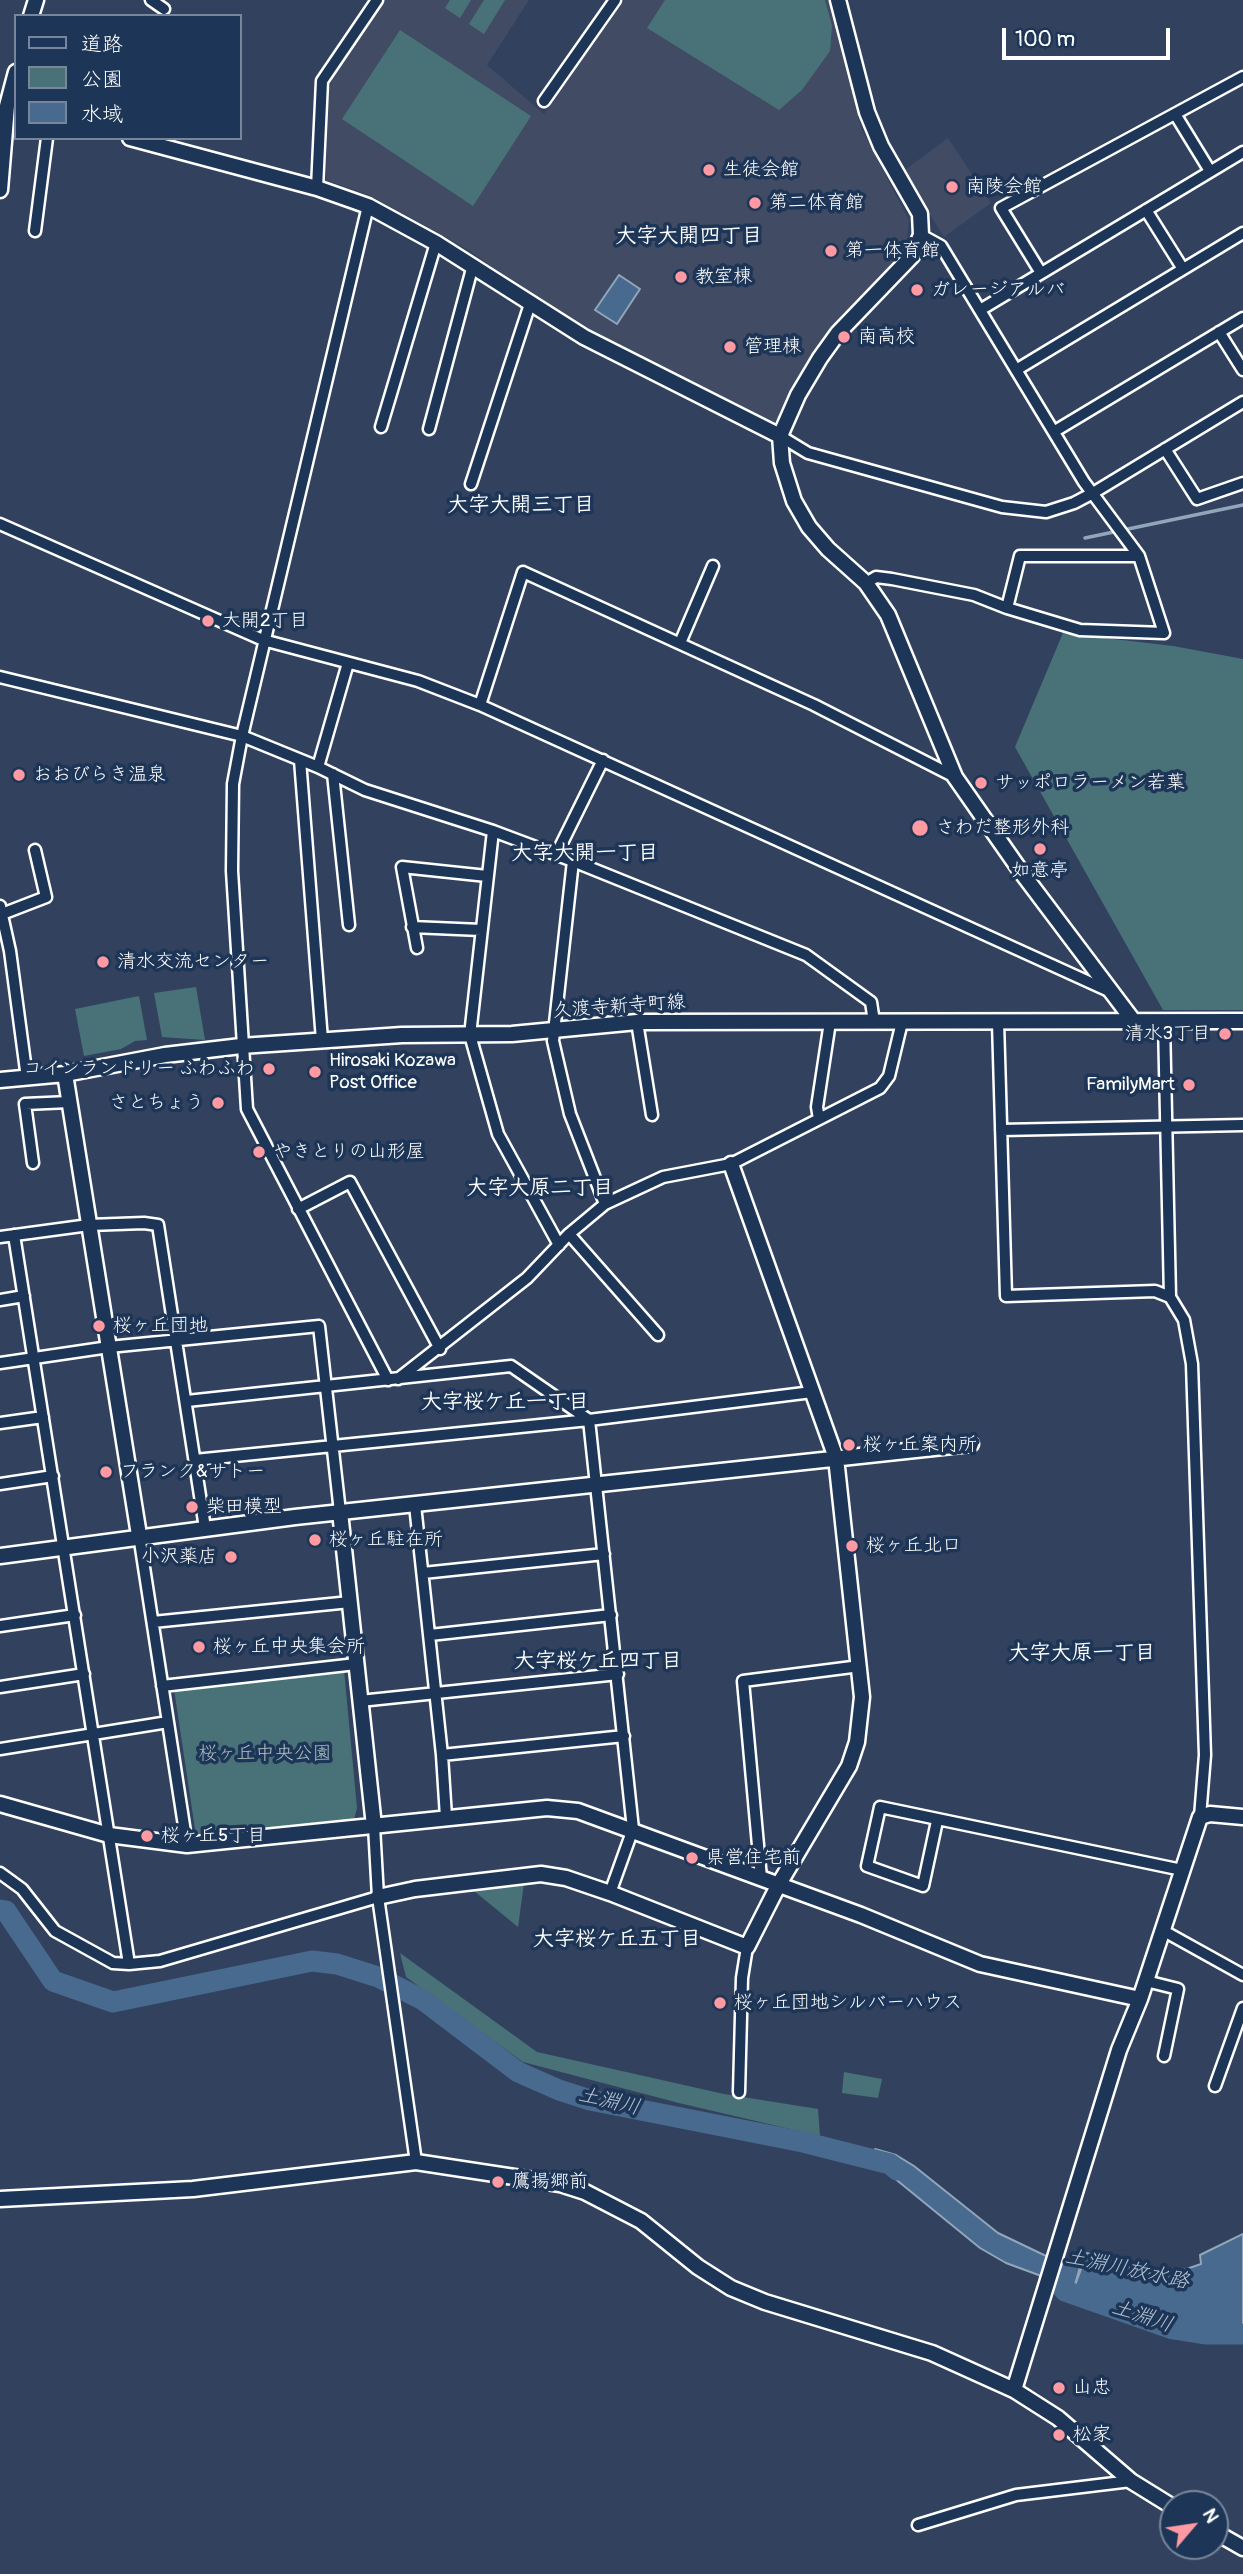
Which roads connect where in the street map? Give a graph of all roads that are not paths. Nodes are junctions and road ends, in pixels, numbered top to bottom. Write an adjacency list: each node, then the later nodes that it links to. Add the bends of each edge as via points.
1 (151, 0): 5 (street)
2 (377, 0): 15 (street, via 322,81)
3 (615, 0): 8 (street)
4 (838, 0): 21 (street, via 867,112 920,214)
5 (164, 9)
6 (1243, 76): 10 (street)
7 (14, 80): 9 (street)
8 (544, 101)
9 (8, 105): 16 (street)
10 (1175, 114): 14 (street); 25 (street, via 1001,208)
11 (47, 140): 19 (street)
12 (137, 140): 15 (street)
13 (1243, 152): 14 (street)
14 (1210, 171): 18 (street)
15 (317, 188): 17 (street)
16 (0, 190)
17 (368, 206): 22 (street); 46 (street)
18 (1146, 210): 24 (street); 25 (street)
19 (35, 232)
20 (1243, 233): 24 (street)
21 (921, 235): 27 (street, via 941,246); 36 (street, via 912,256 820,358)
22 (436, 243): 23 (street); 33 (street)
23 (473, 265): 26 (street); 34 (street)
24 (1183, 269): 30 (street)
25 (1041, 273): 27 (street)
26 (530, 304): 36 (street, via 584,337); 38 (street)
27 (980, 310): 30 (street)
28 (1243, 318): 29 (street)
29 (1219, 332): 31 (street); 35 (street)
30 (1016, 370): 35 (street)
31 (1243, 370)
32 (1243, 402): 37 (street)
33 (381, 427)
34 (429, 429)
35 (1055, 431): 40 (street)
36 (780, 436): 40 (street, via 808,453 1002,507 1046,512); 44 (street, via 782,463 794,501 809,527)
37 (1165, 449): 39 (street, via 1197,499); 40 (street)
38 (471, 484)
39 (1243, 484)
40 (1093, 493): 42 (street)
41 (0, 524): 46 (street)
42 (1139, 556): 45 (street, via 1020,556); 45 (street, via 1164,633 1080,630)
43 (713, 566): 47 (street)
44 (866, 583): 45 (street, via 892,579 974,595); 56 (street, via 888,615)
45 (1007, 608)
46 (264, 640): 48 (street); 51 (street)
47 (680, 643): 50 (street, via 523,572); 56 (street)
48 (348, 663): 50 (street, via 418,681); 54 (street)
49 (0, 677): 51 (street)
50 (480, 705): 53 (street)
51 (242, 736): 52 (street); 79 (street, via 232,823)
52 (300, 760): 54 (street); 78 (street)
53 (603, 760): 59 (street); 67 (street)
54 (318, 767): 55 (street)
55 (333, 774): 57 (street, via 365,790); 63 (street)
56 (955, 777): 67 (street)
57 (493, 831): 59 (street); 61 (street)
58 (35, 850): 62 (street, via 46,897)
59 (556, 855): 60 (street)
60 (573, 861): 71 (street, via 806,955 871,1002); 76 (street)
61 (487, 876): 64 (street, via 402,867); 65 (street)
62 (1, 910): 81 (street)
63 (349, 925)
64 (412, 927): 65 (street); 66 (street)
65 (481, 930): 77 (street)
66 (416, 948)
67 (1112, 992): 74 (street)
68 (1243, 1021): 75 (street, 久渡寺新寺町線)
69 (638, 1022): 70 (street, 久渡寺新寺町線); 76 (street, 久渡寺新寺町線); 84 (street)
70 (831, 1022): 71 (street, 久渡寺新寺町線); 85 (street)
71 (874, 1022): 72 (street, 久渡寺新寺町線)
72 (902, 1022): 73 (street, 久渡寺新寺町線); 85 (street, via 889,1076 880,1088)
73 (998, 1022): 74 (street, 久渡寺新寺町線); 88 (street)
74 (1135, 1023): 75 (street, 久渡寺新寺町線)
75 (1164, 1023): 87 (street)
76 (554, 1030): 77 (street, 久渡寺新寺町線); 91 (street, via 552,1041 570,1114)
77 (470, 1035): 78 (street, 久渡寺新寺町線); 97 (street, via 498,1134)
78 (322, 1040): 79 (street, 久渡寺新寺町線)
79 (241, 1046): 80 (street, 久渡寺新寺町線); 92 (street, via 247,1110)
80 (65, 1074): 81 (street, 久渡寺新寺町線); 83 (street)
81 (27, 1078): 82 (street, 久渡寺新寺町線)
82 (0, 1080)
83 (69, 1102): 89 (street, via 25,1104); 93 (street)
84 (652, 1115)
85 (819, 1119): 90 (street)
86 (1243, 1125): 87 (street)
87 (1166, 1126): 88 (street); 99 (street)
88 (1001, 1130): 99 (street, via 1006,1296 1156,1291)
89 (33, 1163)
90 (732, 1164): 91 (street, via 663,1177); 109 (street)
91 (605, 1204): 94 (street)
92 (298, 1209): 104 (street, via 350,1182); 107 (street)
93 (89, 1225): 95 (street); 102 (street, via 158,1226); 103 (street)
94 (569, 1234): 97 (street); 101 (street)
95 (14, 1235): 96 (street); 98 (street)
96 (0, 1237)
97 (559, 1245): 104 (street, via 527,1278)
98 (24, 1296): 100 (street); 105 (street)
99 (1170, 1297): 150 (street, via 1184,1320 1192,1364 1205,1755)
100 (0, 1300)
101 (659, 1335)
102 (178, 1341): 103 (street); 108 (street, via 319,1326); 110 (street)
103 (109, 1347): 105 (street); 124 (street)
104 (440, 1349): 107 (street)
105 (34, 1358): 106 (street); 111 (street)
106 (0, 1363)
107 (393, 1380): 108 (street); 112 (street, via 511,1366)
108 (326, 1387): 110 (street); 115 (street)
109 (812, 1392): 112 (street); 116 (street)
110 (187, 1401): 117 (street)
111 (43, 1417): 113 (street); 118 (street)
112 (589, 1420): 115 (street); 120 (street)
113 (0, 1423)
114 (971, 1444): 116 (street)
115 (332, 1446): 117 (street); 122 (street)
116 (835, 1458): 120 (street); 136 (street)
117 (195, 1460): 123 (street)
118 (53, 1476): 119 (street); 125 (street)
119 (0, 1484)
120 (597, 1485): 121 (street); 126 (street)
121 (415, 1505): 122 (street); 128 (street)
122 (340, 1512): 123 (street); 129 (street)
123 (205, 1528): 124 (street)
124 (139, 1535): 125 (street); 132 (street)
125 (64, 1546): 127 (street); 130 (street)
126 (604, 1553): 128 (street); 131 (street)
127 (0, 1556)
128 (423, 1573): 134 (street)
129 (350, 1602): 132 (street); 135 (street)
130 (75, 1615): 133 (street); 137 (street)
131 (611, 1615): 134 (street); 138 (street)
132 (153, 1622): 139 (street)
133 (0, 1626)
134 (430, 1635): 141 (street)
135 (356, 1664): 139 (street); 142 (street)
136 (860, 1666): 159 (street, via 743,1681); 160 (street, via 861,1719 849,1766)
137 (84, 1674): 140 (street); 144 (street)
138 (618, 1674): 141 (street); 145 (street)
139 (162, 1686): 143 (street)
140 (0, 1687)
141 (437, 1695): 142 (street); 147 (street)
142 (360, 1701): 153 (street)
143 (168, 1722): 144 (street); 156 (street)
144 (94, 1734): 146 (street); 155 (street)
145 (624, 1736): 147 (street); 154 (street)
146 (0, 1749)
147 (442, 1755): 149 (street)
148 (0, 1804): 155 (street)
149 (446, 1817): 153 (street); 154 (street, via 547,1808 578,1811)
150 (1200, 1817): 151 (street); 157 (street)
151 (1243, 1817)
152 (937, 1821): 152 (street, via 923,1886 867,1866 880,1807); 157 (street)
153 (374, 1826): 156 (street); 162 (street)
154 (633, 1829): 159 (street); 161 (street)
155 (109, 1835): 156 (street); 165 (street)
156 (187, 1845)
157 (1182, 1870): 163 (street)
158 (0, 1873): 165 (street, via 22,1889 55,1931 113,1963)
159 (761, 1878): 160 (street)
160 (779, 1884): 164 (street); 168 (street, via 980,1964)
161 (610, 1893): 162 (street, via 541,1874); 164 (street)
162 (378, 1897): 165 (street, via 160,1961); 173 (street)
163 (1162, 1930): 166 (street); 167 (street)
164 (747, 1947): 172 (street)
165 (130, 1964)
166 (1243, 1975)
167 (1146, 1981): 168 (street); 170 (street, via 1178,1989)
168 (1140, 1999): 175 (street, via 1119,2050)
169 (1243, 2008): 171 (street)
170 (1164, 2056)
171 (1214, 2085)
172 (739, 2092)
173 (416, 2162): 174 (street, via 193,2189); 175 (street, via 560,2183 586,2192 641,2221 731,2288 932,2353)
174 (0, 2199)
175 (1014, 2390): 176 (street, via 1058,2418)
176 (1131, 2481): 177 (street); 178 (street, via 1016,2495)
177 (1159, 2498)
178 (918, 2525)

